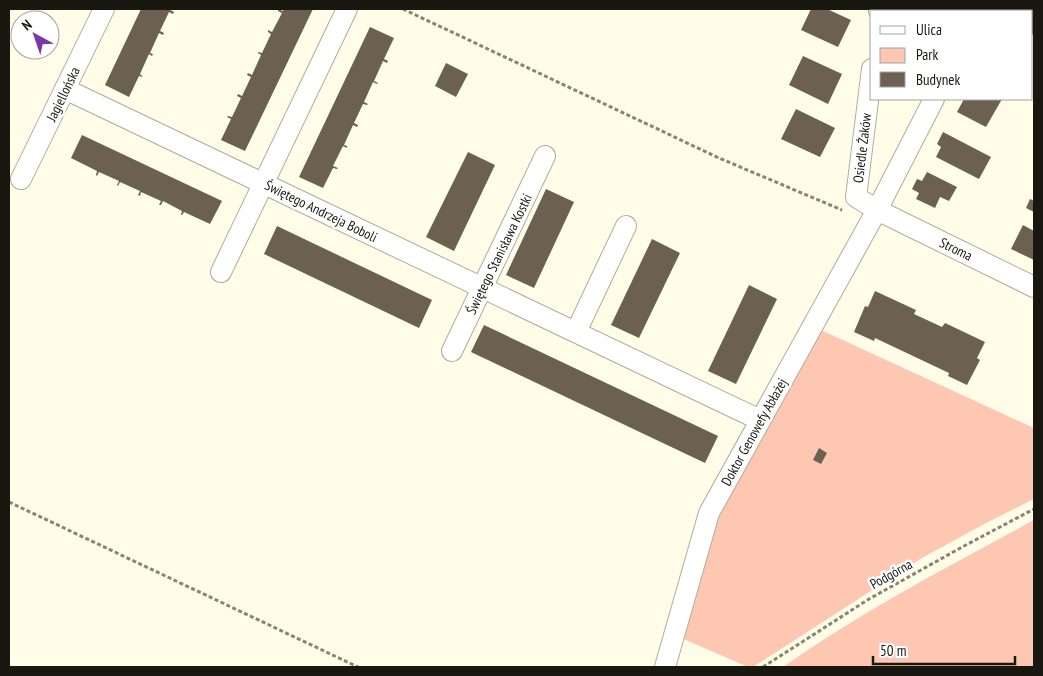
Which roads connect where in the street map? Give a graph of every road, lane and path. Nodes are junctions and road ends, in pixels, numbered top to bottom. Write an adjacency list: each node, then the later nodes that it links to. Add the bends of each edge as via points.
1 (104, 9): 5 (street, Jagiellońska)
2 (347, 9): 9 (street)
3 (403, 9): 10 (path, via 719,158 831,207)
4 (870, 86): 10 (street, Osiedle Żaków, via 856,198)
5 (65, 89): 8 (street, Jagiellońska); 9 (street, Świętego Andrzeja Boboli)
6 (933, 100): 10 (street)
7 (545, 156): 14 (street, Świętego Stanisława Kostki)
8 (21, 179)
9 (264, 183): 12 (street); 14 (street, Świętego Andrzeja Boboli)
10 (878, 210): 13 (street, Stroma); 17 (street, Doktor Genowefy Abłażej)
11 (626, 226): 15 (street)
12 (221, 272)
13 (1034, 287)
14 (482, 288): 15 (street, Świętego Andrzeja Boboli); 16 (street, Świętego Stanisława Kostki)
15 (576, 332): 17 (street, Świętego Andrzeja Boboli)
16 (452, 351)
17 (760, 420): 21 (street, Doktor Genowefy Abłażej, via 709,513)
18 (9, 502): 20 (path)
19 (1034, 509): 22 (path, Podgórna, via 869,599)
20 (358, 667)
21 (665, 667)
22 (763, 667)

